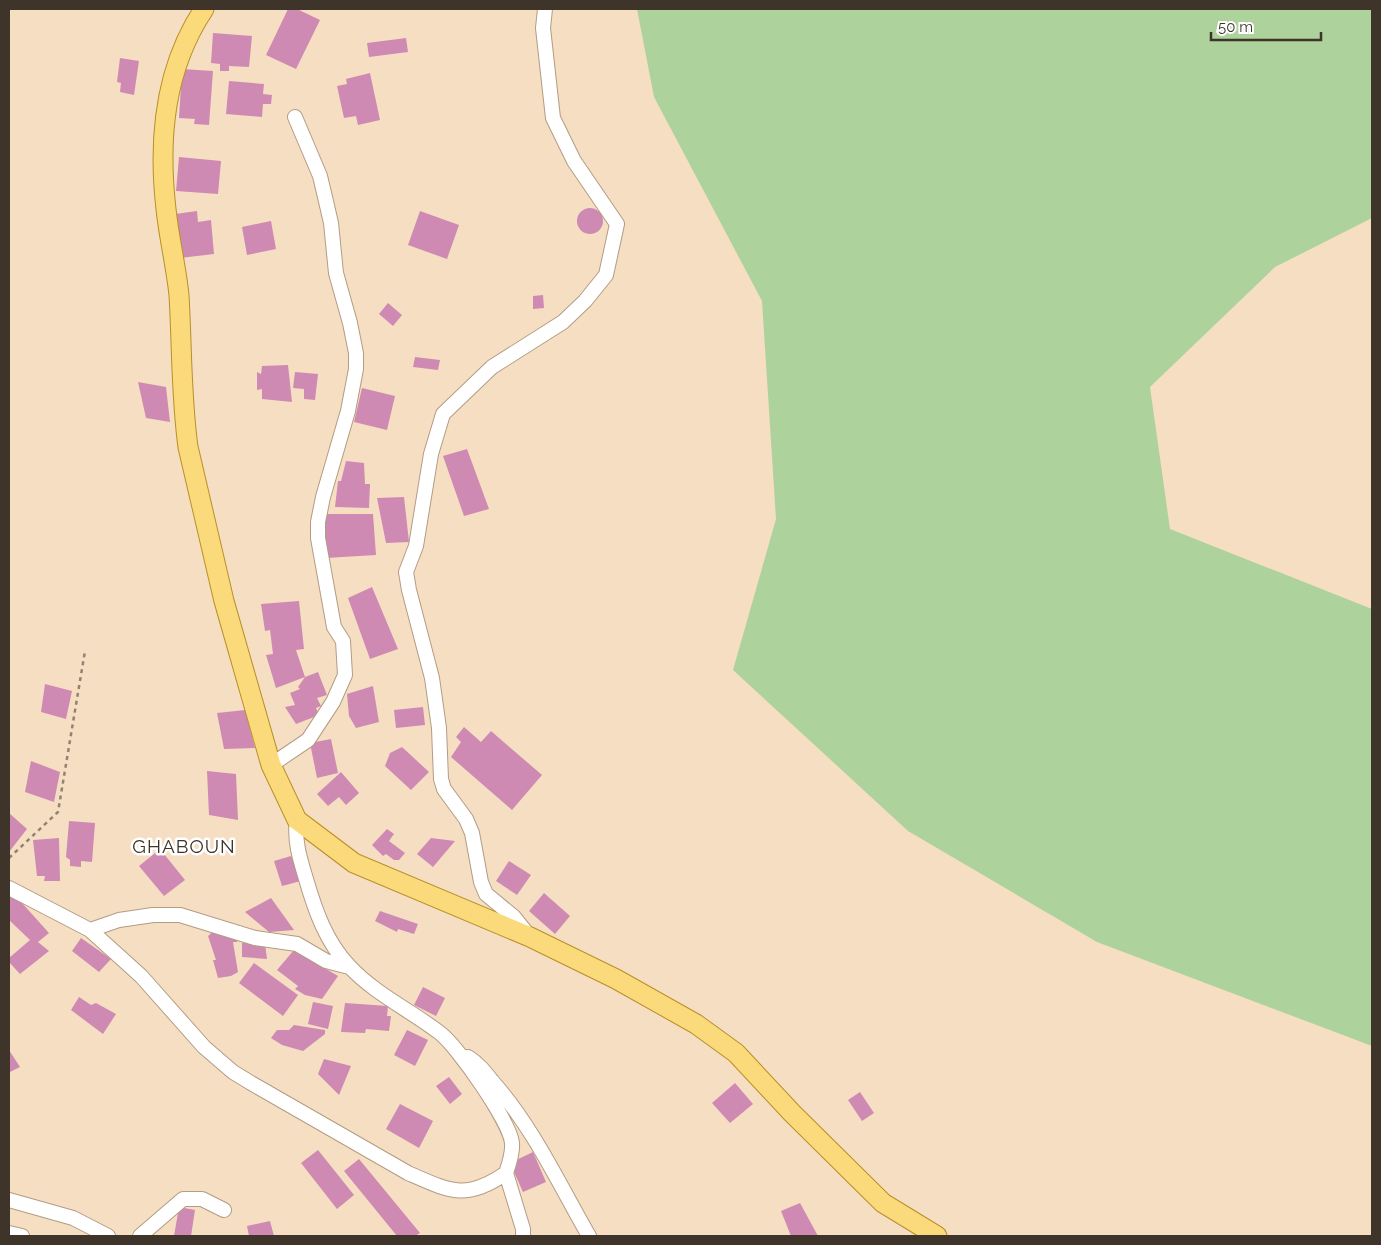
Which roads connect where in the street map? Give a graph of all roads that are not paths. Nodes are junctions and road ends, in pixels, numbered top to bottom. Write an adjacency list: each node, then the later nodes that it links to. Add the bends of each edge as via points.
1 (204, 9): 4 (main road, via 178,59 167,99 163,135 166,208 178,293 184,421 224,602)
2 (544, 9): 8 (street, via 543,28 553,118 574,161 617,224 606,275 563,322 502,359 443,414 431,454 416,546 406,572 432,678 443,784 472,833 486,894 514,917)
3 (295, 117): 4 (street, via 320,176 331,223 336,273 356,353 348,410 318,522 334,627 343,642 345,675 333,702 308,740)
4 (271, 765): 5 (main road)
5 (297, 820): 8 (main road, via 354,863); 9 (street, via 295,834 310,894 332,946)
6 (9, 888): 7 (street)
7 (90, 930): 9 (street, via 118,920 180,915 255,938 296,944 326,961); 11 (street, via 141,976 204,1046 251,1083 431,1183 452,1190 470,1191 485,1188)
8 (530, 938): 20 (main road, via 616,979 696,1024 736,1053 883,1203)
9 (349, 967): 10 (street, via 442,1034)
10 (457, 1050): 11 (street, via 491,1099 512,1142); 19 (street, via 475,1061 505,1095 536,1142)
11 (506, 1173): 18 (street, via 524,1229)
12 (9, 1200): 16 (street, via 73,1218)
13 (224, 1210): 17 (street, via 202,1199 184,1199)
14 (9, 1233): 15 (street)
15 (22, 1236)
16 (108, 1236)
17 (140, 1236)
18 (523, 1236)
19 (589, 1236)
20 (937, 1236)

